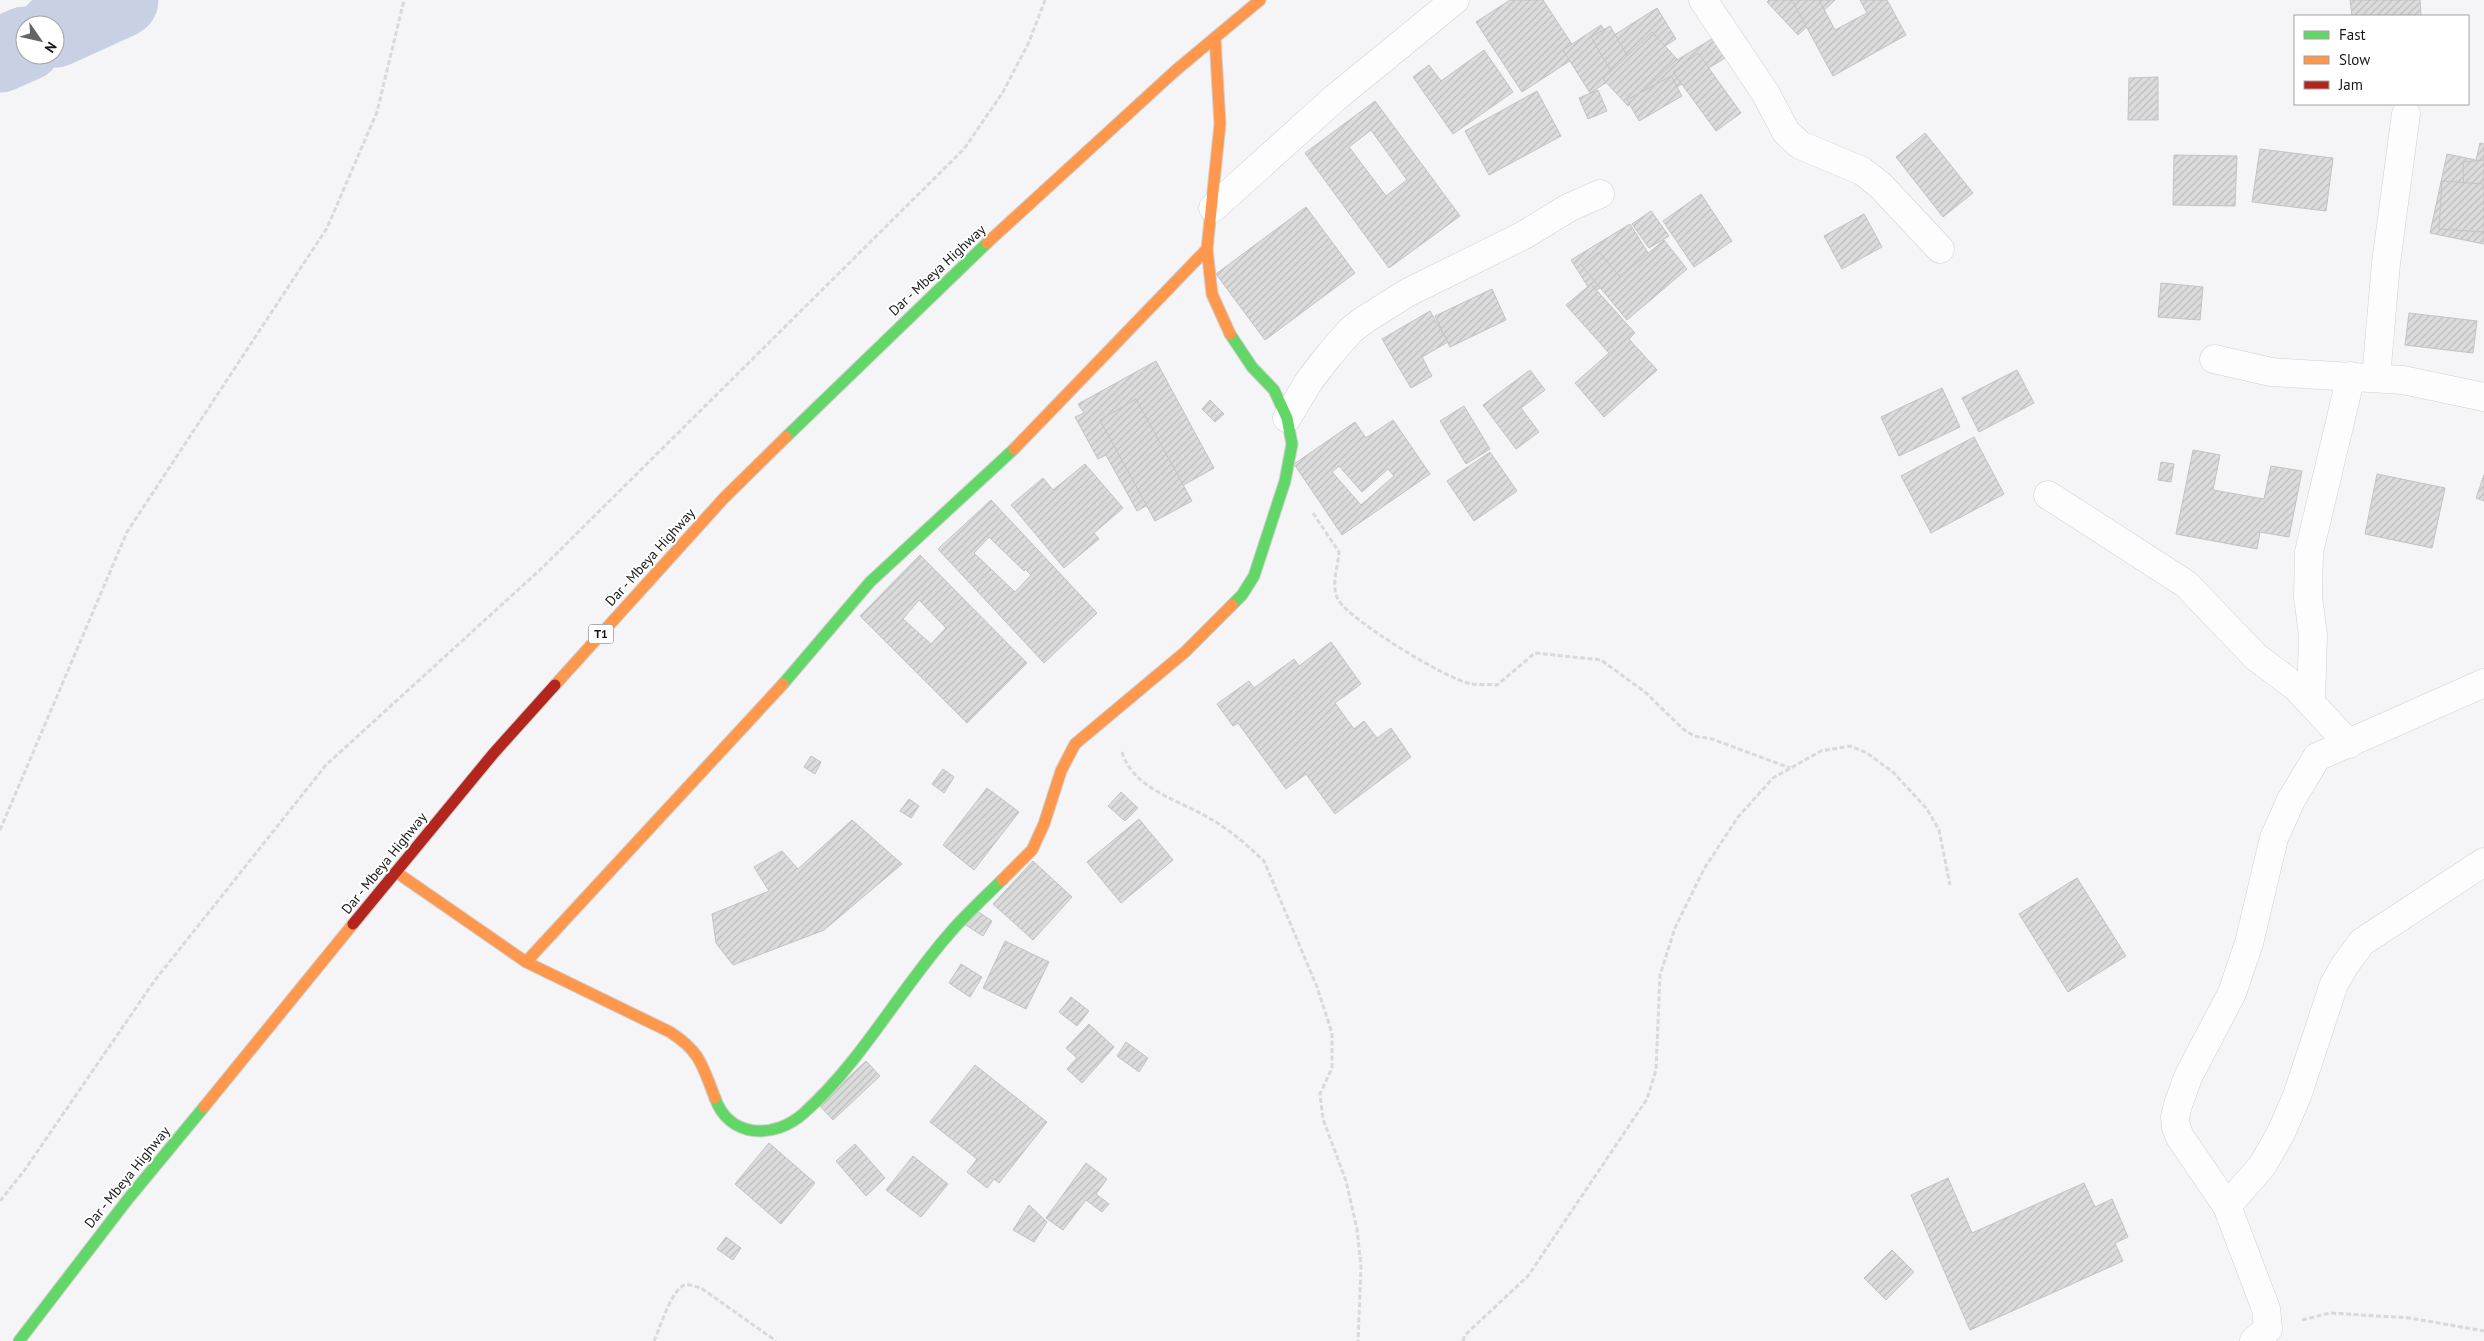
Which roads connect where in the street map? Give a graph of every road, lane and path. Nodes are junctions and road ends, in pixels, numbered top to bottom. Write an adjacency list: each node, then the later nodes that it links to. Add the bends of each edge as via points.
1 (404, 0): 23 (path, via 377,112 327,228 127,532)
2 (1045, 0): 28 (path, via 1003,92 959,155 542,568 326,764 155,980 24,1172)
3 (1260, 0): 6 (main road, Dar - Mbeya Highway / T1)
4 (1455, 0): 9 (street, via 1335,98)
5 (1703, 0): 11 (street, via 1766,94 1786,132 1800,145 1862,171 1880,185)
6 (1215, 38): 9 (main road, via 1220,124); 25 (main road, Dar - Mbeya Highway / T1, via 952,275 724,498 493,754)
7 (2406, 114): 13 (street, via 2386,263)
8 (1600, 194): 15 (street, via 1407,293 1364,320 1330,354)
9 (1213, 208): 10 (main road)
10 (1207, 249): 15 (main road, via 1212,294 1232,338 1252,367 1274,390); 27 (main road, via 1020,444 870,582 784,683)
11 (1940, 249)
12 (2214, 359): 13 (street, via 2271,372)
13 (2364, 377): 14 (street, via 2403,380); 19 (street, via 2309,552 2308,597 2313,635)
14 (2484, 397)
15 (1287, 418): 16 (main road, via 1292,444)
16 (1286, 481): 20 (main road, via 1254,576 1242,595 1185,652); 22 (path, via 1337,547 1339,560 1335,578 1339,600 1358,619 1431,667 1470,684 1497,685 1535,653 1601,660 1645,692 1694,736 1712,739)
17 (2048, 495): 19 (street, via 2186,584 2256,657 2296,687)
18 (2484, 683): 21 (street)
19 (2311, 703): 21 (street)
20 (1110, 714): 27 (main road, via 1075,744 1062,762 1040,835 1032,850 949,933 843,1072 803,1114 773,1130 752,1131 725,1118 700,1058 670,1032); 35 (path, via 1124,760 1140,780 1210,818 1264,860 1317,987 1332,1033 1332,1068 1320,1094 1323,1119 1346,1181 1357,1229 1361,1267)
21 (2349, 744): 29 (street, via 2317,757 2291,800 2274,838 2249,943 2232,993 2188,1077 2178,1105 2175,1117 2180,1137)
22 (1790, 768): 26 (path, via 1821,752 1850,746 1874,758 1894,773 1927,809 1939,830); 36 (path, via 1773,778 1738,817 1704,869 1675,928 1660,976 1656,1070 1647,1099 1528,1276 1465,1335)
23 (0, 830)
24 (2484, 862): 29 (street, via 2362,942 2350,957 2334,984 2281,1134 2262,1166)
25 (396, 872): 27 (main road); 32 (main road, Dar - Mbeya Highway / T1, via 128,1198)
26 (1950, 885)
27 (526, 962)
28 (0, 1201)
29 (2227, 1206): 31 (street, via 2266,1309)
30 (2484, 1331): 31 (path, via 2410,1318 2330,1314)
31 (2261, 1335)
32 (19, 1341)
33 (654, 1341): 34 (path, via 675,1292 684,1285 701,1288)
34 (776, 1341)
35 (1358, 1341)
36 (1463, 1341)

